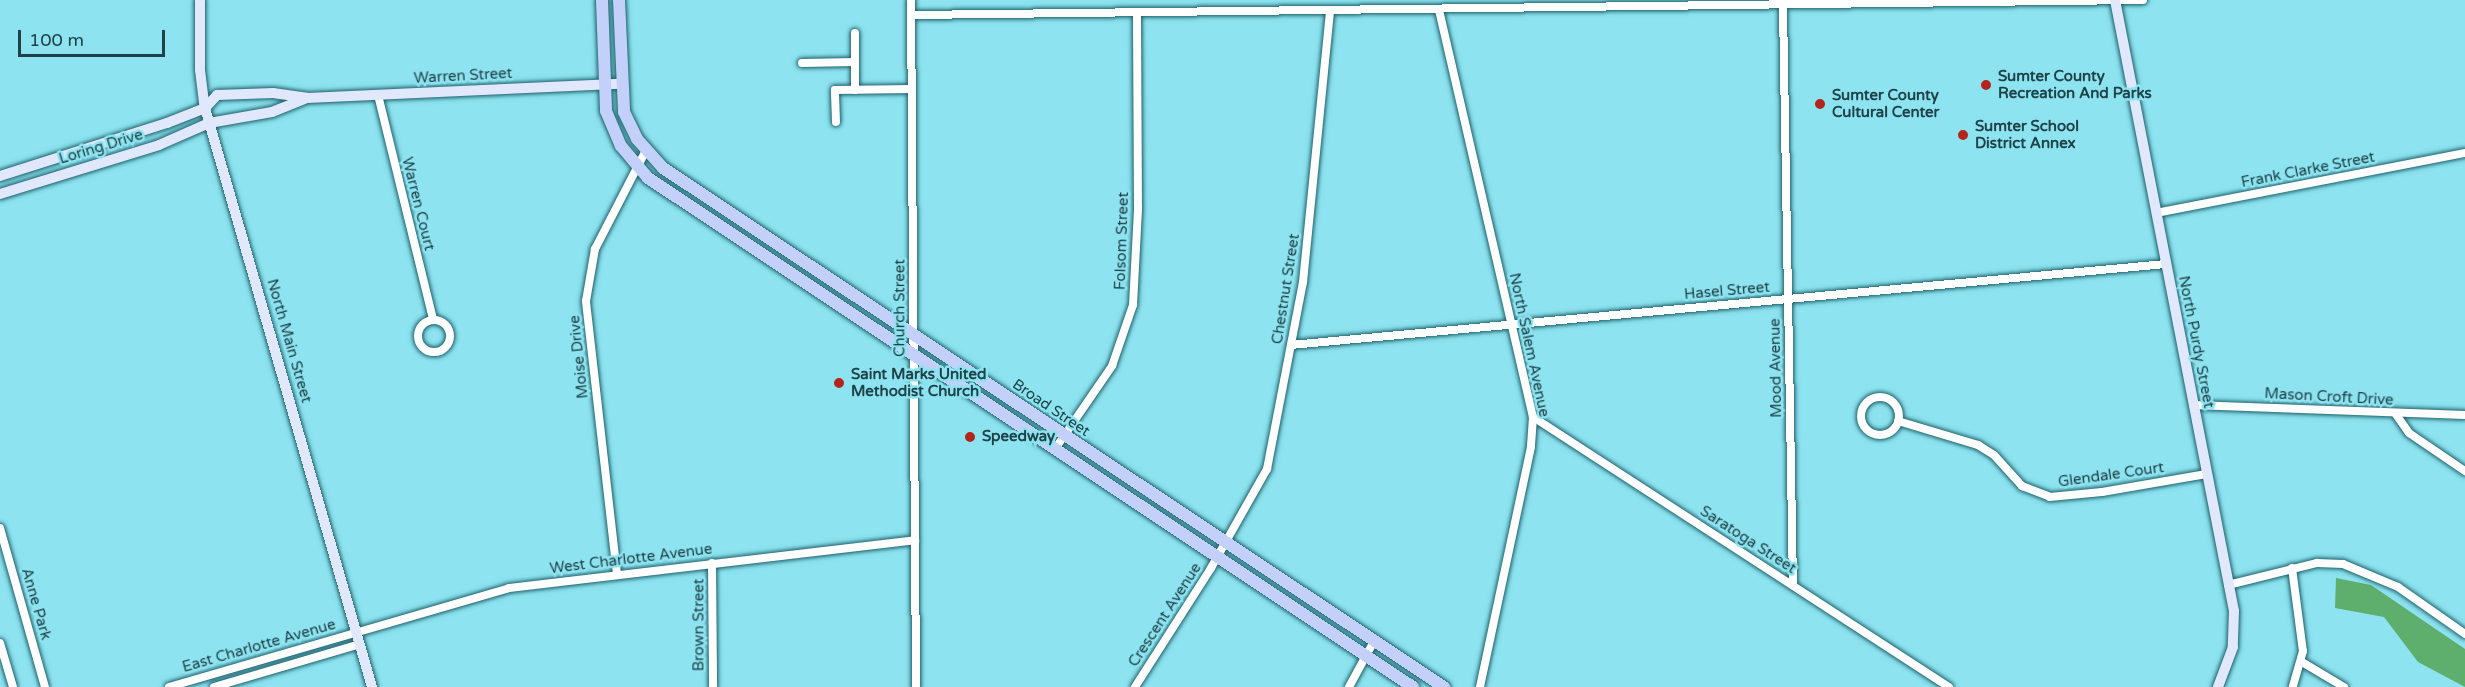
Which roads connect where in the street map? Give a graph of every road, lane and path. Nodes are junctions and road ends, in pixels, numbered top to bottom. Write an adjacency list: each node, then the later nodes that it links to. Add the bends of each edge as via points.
1 (200, 0): 25 (street, North Main Street, via 200,70)
2 (602, 0): 19 (main road, Broad Street)
3 (619, 0): 20 (main road, Broad Street)
4 (911, 0): 15 (street, Church Street)
5 (1418, 0): 11 (street)
6 (2143, 0): 7 (street)
7 (2115, 1): 8 (street); 33 (street, North Purdy Street)
8 (1918, 2): 10 (street)
9 (1681, 4): 10 (street); 12 (street)
10 (1783, 6): 35 (street, Mood Avenue)
11 (1418, 10): 12 (street); 13 (street)
12 (1439, 10): 37 (street, North Salem Avenue)
13 (1330, 11): 14 (street); 39 (street, Chestnut Street, via 1308,239)
14 (1137, 13): 15 (street); 46 (street, Folsom Street, via 1138,209 1132,305 1112,366)
15 (911, 15): 21 (street, Church Street)
16 (855, 33): 17 (street)
17 (855, 62): 18 (street); 22 (street)
18 (802, 63)
19 (603, 84): 20 (street, Warren Street); 23 (street, Warren Street); 30 (main road, Broad Street, via 610,124)
20 (620, 84): 28 (main road, Broad Street, via 629,125)
21 (912, 89): 22 (street); 38 (street, Church Street)
22 (855, 90): 26 (street, via 835,90)
23 (378, 94): 24 (street, Warren Street); 36 (street, Warren Court)
24 (308, 98): 25 (street, Warren Street, via 273,93 217,95); 27 (street, Warren Street, via 272,111)
25 (205, 108): 27 (street, North Main Street); 31 (street, Loring Drive)
26 (836, 122)
27 (209, 123): 32 (street, Loring Drive, via 184,136); 59 (street, North Main Street)
28 (646, 150): 30 (street, Moise Drive); 38 (main road, Broad Street, via 663,168)
29 (2465, 153): 33 (street, Frank Clarke Street)
30 (638, 166): 40 (main road, Broad Street, via 657,184); 56 (street, Moise Drive, via 595,249 586,301)
31 (0, 176)
32 (0, 194)
33 (2156, 213): 34 (street, North Purdy Street)
34 (2165, 264): 35 (street, Hasel Street); 41 (street, North Purdy Street)
35 (1788, 299): 37 (street, Hasel Street); 57 (street, Mood Avenue)
36 (433, 319): 36 (street, Warren Court, via 421,326 418,339 426,350 434,352 446,346 450,334 444,322)
37 (1513, 325): 39 (street, Hasel Street); 44 (street, North Salem Avenue)
38 (913, 334): 40 (street, Church Street); 46 (main road, Broad Street)
39 (1291, 345): 52 (street, Chestnut Street, via 1267,469)
40 (913, 355): 47 (main road, Broad Street); 51 (street, Church Street)
41 (2193, 405): 42 (street, Mason Croft Drive); 49 (street, North Purdy Street)
42 (2395, 413): 43 (street, Mason Croft Drive); 48 (street, via 2409,433)
43 (2465, 415)
44 (1533, 417): 57 (street, Saratoga Street); 77 (street, North Salem Avenue, via 1531,447)
45 (1898, 422): 45 (street, via 1897,408 1887,399 1874,398 1862,411 1863,424 1873,434 1887,433); 49 (street, Glendale Court, via 1987,450 2022,486 2050,497)
46 (1065, 435): 47 (street, Folsom Street); 52 (main road, Broad Street)
47 (1055, 449): 53 (main road, Broad Street)
48 (2465, 471)
49 (2206, 474): 58 (street, North Purdy Street)
50 (0, 531): 67 (street, Anne Park)
51 (915, 540): 54 (street, West Charlotte Avenue); 72 (street, Church Street)
52 (1226, 543): 53 (street, Chestnut Street); 61 (main road, Broad Street)
53 (1218, 557): 64 (main road, Broad Street); 73 (street, Crescent Avenue)
54 (712, 563): 56 (street, West Charlotte Avenue); 71 (street, Brown Street)
55 (2292, 568): 58 (street); 60 (street, via 2317,563 2355,568 2398,587); 65 (street, via 2301,623)
56 (617, 574): 59 (street, West Charlotte Avenue, via 509,588)
57 (1793, 585): 78 (street, Saratoga Street)
58 (2228, 585): 79 (street, North Purdy Street, via 2234,647)
59 (356, 632): 63 (street, North Main Street); 68 (street, East Charlotte Avenue)
60 (2465, 634)
61 (1374, 641): 64 (street); 76 (main road, Broad Street)
62 (0, 643): 66 (street)
63 (360, 644): 69 (street, East Charlotte Avenue); 70 (street, North Main Street)
64 (1366, 656): 74 (street); 75 (main road, Broad Street)
65 (2302, 662): 80 (street); 81 (street)
66 (13, 687)
67 (45, 687)
68 (169, 687)
69 (214, 687)
70 (372, 687)
71 (713, 687)
72 (916, 687)
73 (1135, 687)
74 (1348, 687)
75 (1413, 687)
76 (1443, 687)
77 (1480, 687)
78 (1948, 687)
79 (2218, 687)
80 (2293, 687)
81 (2344, 687)

